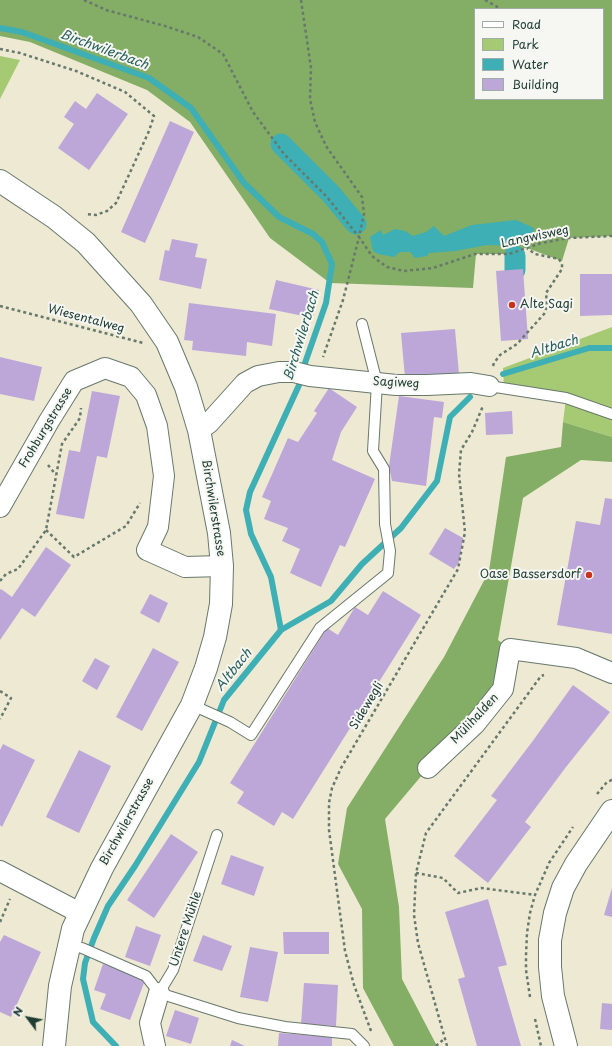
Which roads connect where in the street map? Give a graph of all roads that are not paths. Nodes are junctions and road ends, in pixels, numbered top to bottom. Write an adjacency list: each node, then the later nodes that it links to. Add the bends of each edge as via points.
1 (0, 181): 6 (street, Birchwilerstrasse, via 54,217 86,243 141,304 167,342 186,387)
2 (362, 324): 3 (lane)
3 (377, 383): 4 (street, Sagiweg, via 471,383); 6 (street, Sagiweg, via 279,372 258,376 245,383 209,424); 10 (lane, via 372,451 384,469 386,524 390,551 388,573 320,628 251,735)
4 (489, 386): 5 (lane, Sagiweg, via 566,398)
5 (612, 414)
6 (199, 430): 8 (street, Birchwilerstrasse, via 219,533)
7 (0, 507): 8 (street, Frohburgstrasse, via 74,381 105,368 131,377 146,395 158,426 164,476 158,528 147,550 185,567)
8 (222, 566): 10 (street, Birchwilerstrasse, via 221,604)
9 (612, 673): 11 (street, Mülihalden, via 576,658 510,649 503,689 475,724)
10 (198, 707): 15 (street, Birchwilerstrasse, via 102,868)
11 (428, 768)
12 (612, 811): 21 (street, via 576,864 563,888 555,913 550,940 550,967 553,996)
13 (217, 835): 17 (lane, Untere Mühle, via 173,970)
14 (0, 871): 15 (street)
15 (80, 913): 16 (street, Birchwilerstrasse)
16 (75, 946): 17 (lane, via 146,976); 18 (street, Birchwilerstrasse, via 60,986)
17 (159, 993): 19 (street, Untere Mühle, via 150,1023); 20 (lane, via 238,1018 285,1027 352,1034)
18 (54, 1046)
19 (155, 1046)
20 (364, 1046)
21 (566, 1046)

